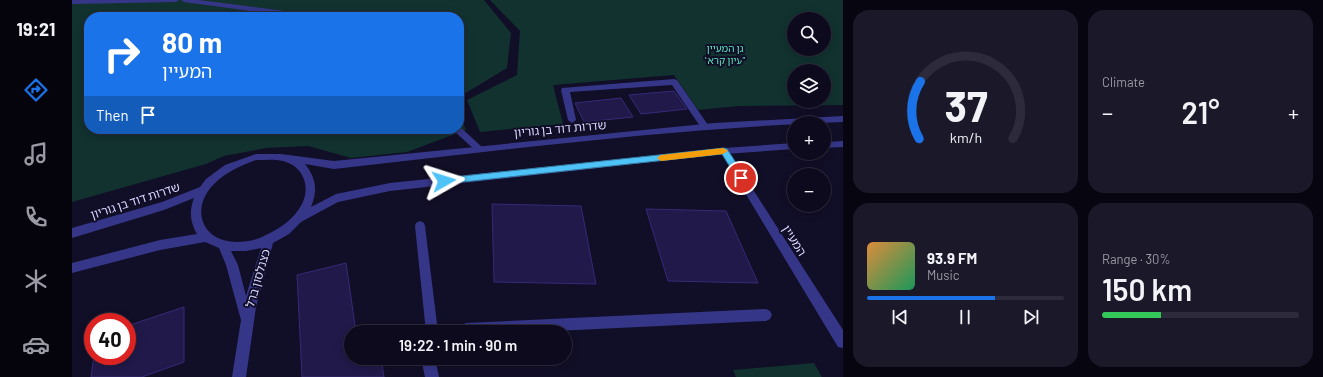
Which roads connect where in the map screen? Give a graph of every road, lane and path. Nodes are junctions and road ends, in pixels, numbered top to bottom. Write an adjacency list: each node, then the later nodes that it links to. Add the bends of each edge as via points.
1 (176, 0): 3 (street)
2 (184, 0): 4 (street)
3 (72, 2)
4 (277, 12)
5 (843, 119): 7 (street, שדרות דוד בן גוריון, via 786,120)
6 (572, 120): 7 (street, via 565,90 674,82)
7 (705, 127): 12 (street, שדרות דוד בן גוריון)
8 (463, 134): 12 (street)
9 (843, 144): 10 (street)
10 (831, 145)
11 (787, 146): 13 (street)
12 (479, 148): 14 (street, שדרות דוד בן גוריון, via 334,165)
13 (724, 151): 16 (street, via 390,187 336,198); 27 (street, המעיין)
14 (281, 157): 15 (street, via 256,157 236,163 219,173); 16 (street, via 296,162 309,176 312,192)
15 (205, 189): 18 (street, שדרות דוד בן גוריון, via 164,206); 19 (street, via 196,202 194,218)
16 (300, 218): 20 (street, via 278,236)
17 (420, 226): 25 (street)
18 (72, 233)
19 (205, 237): 21 (street); 22 (street)
20 (269, 239): 21 (street, via 237,247); 24 (street, כצנלסון ברל)
21 (223, 245): 24 (street, כצנלסון ברל, via 232,265)
22 (72, 268)
23 (766, 315): 26 (street)
24 (246, 316): 29 (street, כצנלסון ברל)
25 (431, 325)
26 (552, 325)
27 (843, 342)
28 (429, 365): 30 (street)
29 (239, 377)
30 (432, 377)

